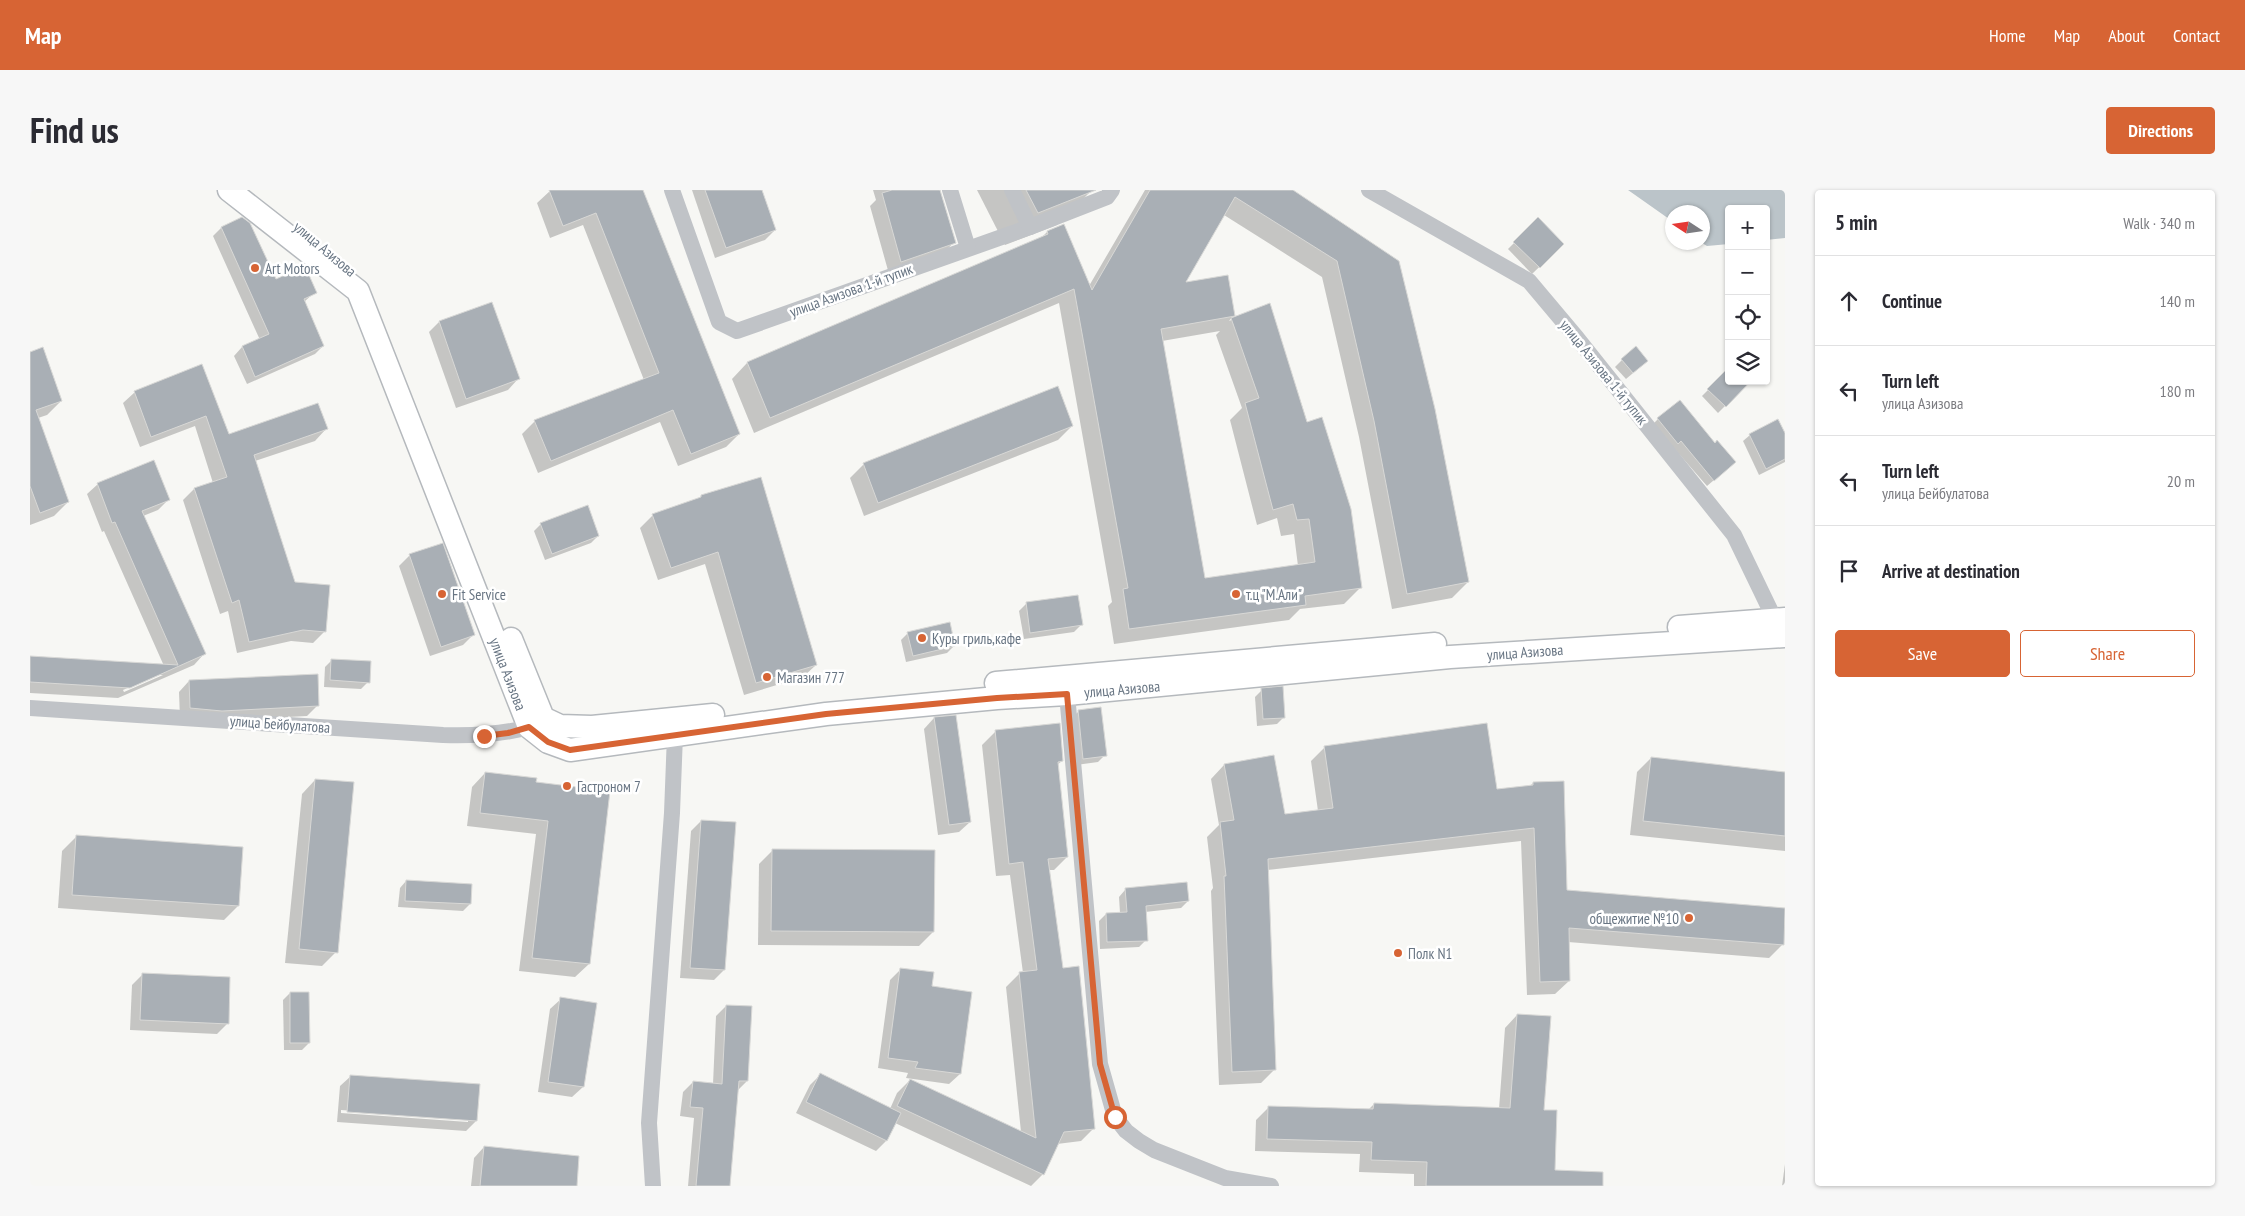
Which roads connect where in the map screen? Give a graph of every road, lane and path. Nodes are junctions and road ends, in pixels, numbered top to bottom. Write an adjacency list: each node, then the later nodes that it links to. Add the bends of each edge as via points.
1 (229, 190): 13 (main road, улица Азизова, via 358,291)
2 (254, 190): 10 (main road, улица Азизова, via 370,286 543,718 560,726 592,728 814,701 1391,647)
3 (672, 190): 9 (street, улица Азизова 1-й тупик, via 719,322 737,331)
4 (950, 190): 9 (street)
5 (1012, 190): 8 (street)
6 (1112, 190): 8 (street, улица Азизова 1-й тупик, via 1107,197)
7 (1369, 190): 10 (street, улица Азизова 1-й тупик, via 1529,281 1734,534)
8 (1030, 227): 9 (street, улица Азизова 1-й тупик)
9 (968, 248)
10 (1782, 625): 11 (main road, улица Азизова)
11 (1067, 694): 14 (main road, улица Азизова, via 826,714); 16 (street, via 1100,1064 1115,1117 1126,1131 1154,1150 1225,1178)
12 (30, 708): 13 (street, улица Бейбулатова, via 443,735 484,736)
13 (529, 727): 14 (main road, улица Азизова, via 548,742 570,750)
14 (675, 735): 15 (street, via 649,1124)
15 (653, 1186)
16 (1271, 1186)

